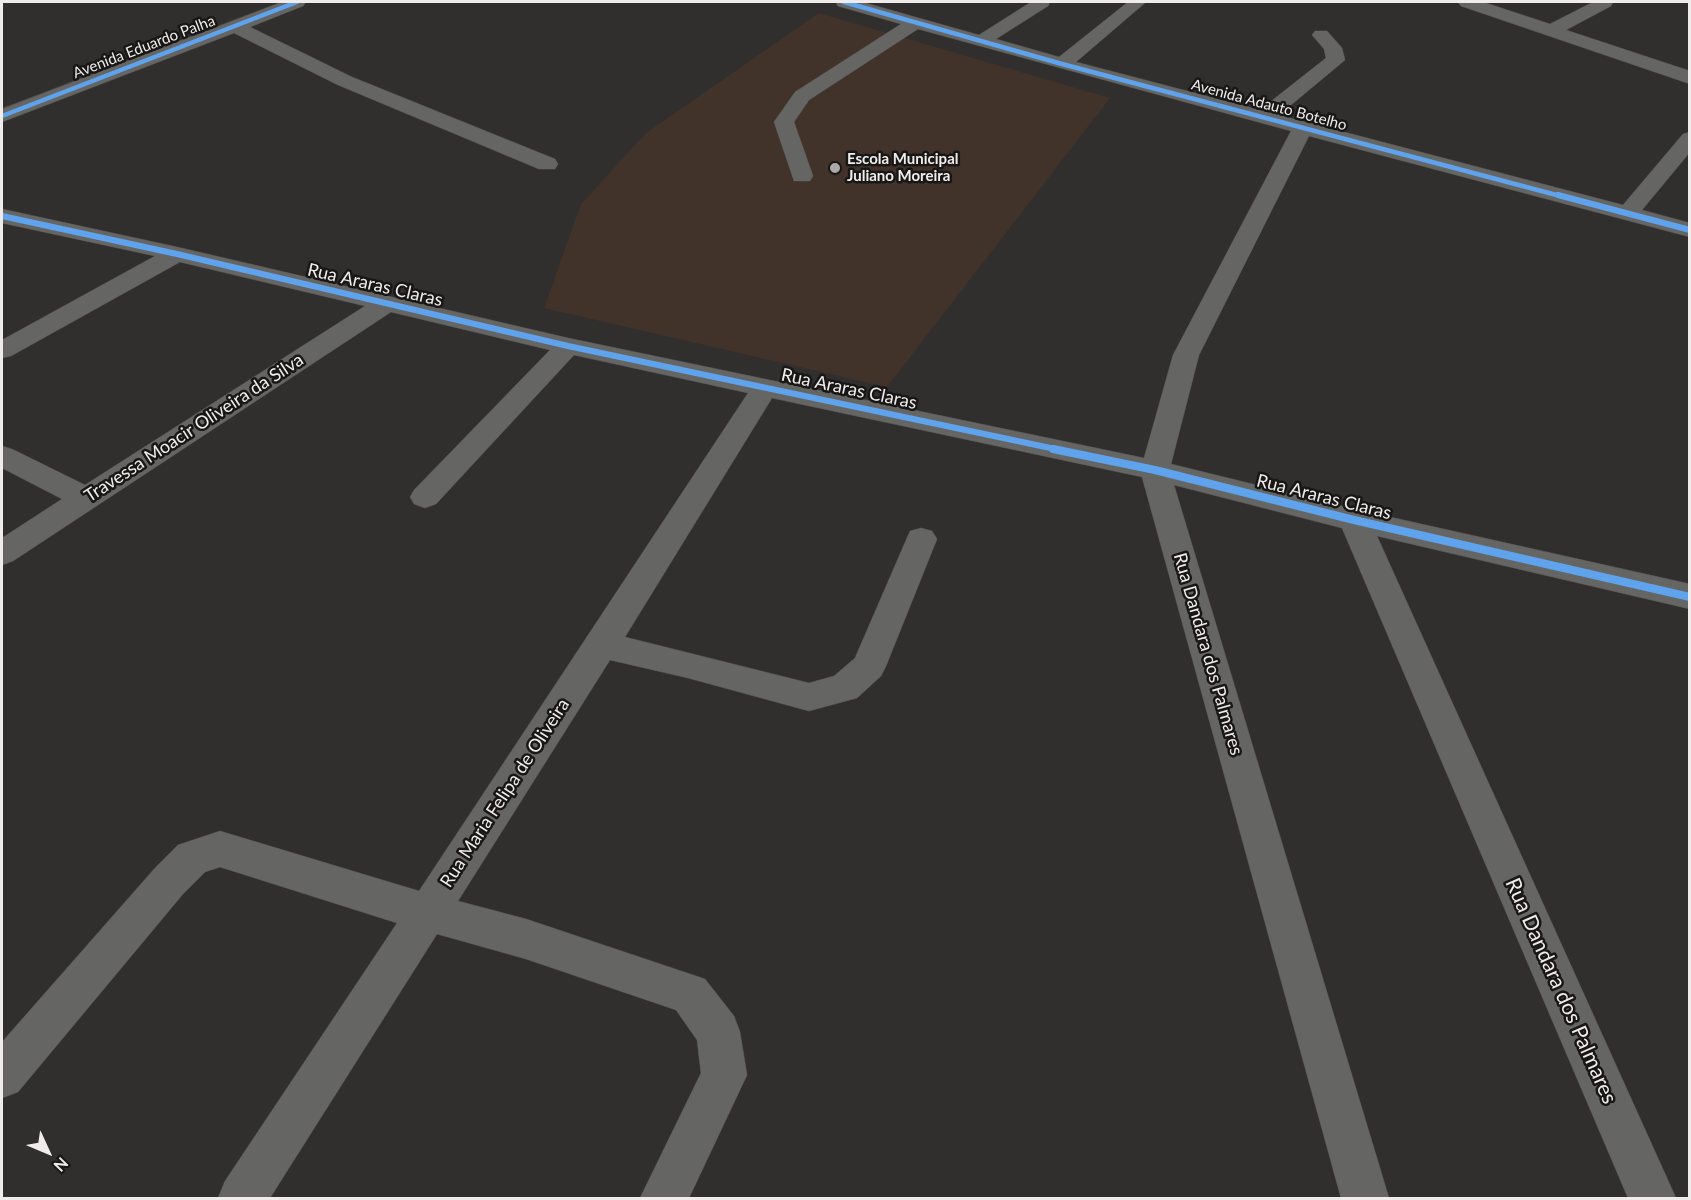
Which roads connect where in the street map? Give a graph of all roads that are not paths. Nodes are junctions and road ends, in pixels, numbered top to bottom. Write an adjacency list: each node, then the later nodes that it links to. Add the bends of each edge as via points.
1 (297, 2): 8 (street, Avenida Eduardo Palha)
2 (844, 2): 7 (street, Avenida Adauto Botelho)
3 (1042, 2): 11 (street)
4 (1138, 2): 12 (street)
5 (1467, 2): 9 (street)
6 (1605, 2): 9 (street)
7 (916, 22): 11 (street, Avenida Adauto Botelho); 19 (street, via 802,96 784,122)
8 (234, 26): 14 (street, Avenida Eduardo Palha); 18 (street, via 345,81)
9 (1552, 30): 13 (street)
10 (1321, 35): 15 (street, via 1333,48 1336,60)
11 (981, 41): 12 (street, Avenida Adauto Botelho)
12 (1062, 64): 15 (street, Avenida Adauto Botelho)
13 (1689, 78)
14 (2, 116)
15 (1264, 117): 16 (street, Avenida Adauto Botelho)
16 (1303, 127): 20 (street, Avenida Adauto Botelho); 30 (street, via 1186,355)
17 (1689, 138): 20 (street)
18 (547, 164)
19 (802, 176)
20 (1629, 212): 22 (street, Avenida Adauto Botelho)
21 (14, 219): 23 (street); 24 (street, Rua Araras Claras)
22 (1689, 230)
23 (2, 233)
24 (177, 254): 25 (street, Rua Araras Claras); 27 (street)
25 (387, 303): 26 (street, Rua Araras Claras); 32 (street, Travessa Moacir Oliveira da Silva)
26 (568, 346): 28 (street, Rua Araras Claras); 31 (street)
27 (2, 350)
28 (766, 386): 30 (street, Rua Araras Claras); 37 (street, Rua Maria Felipa de Oliveira)
29 (2, 456): 32 (street)
30 (1155, 470): 33 (street, Rua Araras Claras); 42 (street, Rua Dandara dos Palmares)
31 (424, 497)
32 (85, 498): 35 (street, Travessa Moacir Oliveira da Silva)
33 (1354, 520): 36 (street, Rua Araras Claras); 43 (street, Rua Dandara dos Palmares)
34 (921, 539): 37 (street, via 869,666 845,688 809,697)
35 (2, 553)
36 (1689, 597)
37 (602, 645): 38 (street, Rua Maria Felipa de Oliveira)
38 (428, 912): 39 (street, via 220,849 192,858); 40 (street, Rua Maria Felipa de Oliveira); 41 (street, via 526,939 690,994 718,1032 724,1075)
39 (2, 1076)
40 (242, 1198)
41 (664, 1198)
42 (1365, 1198)
43 (1652, 1198)

